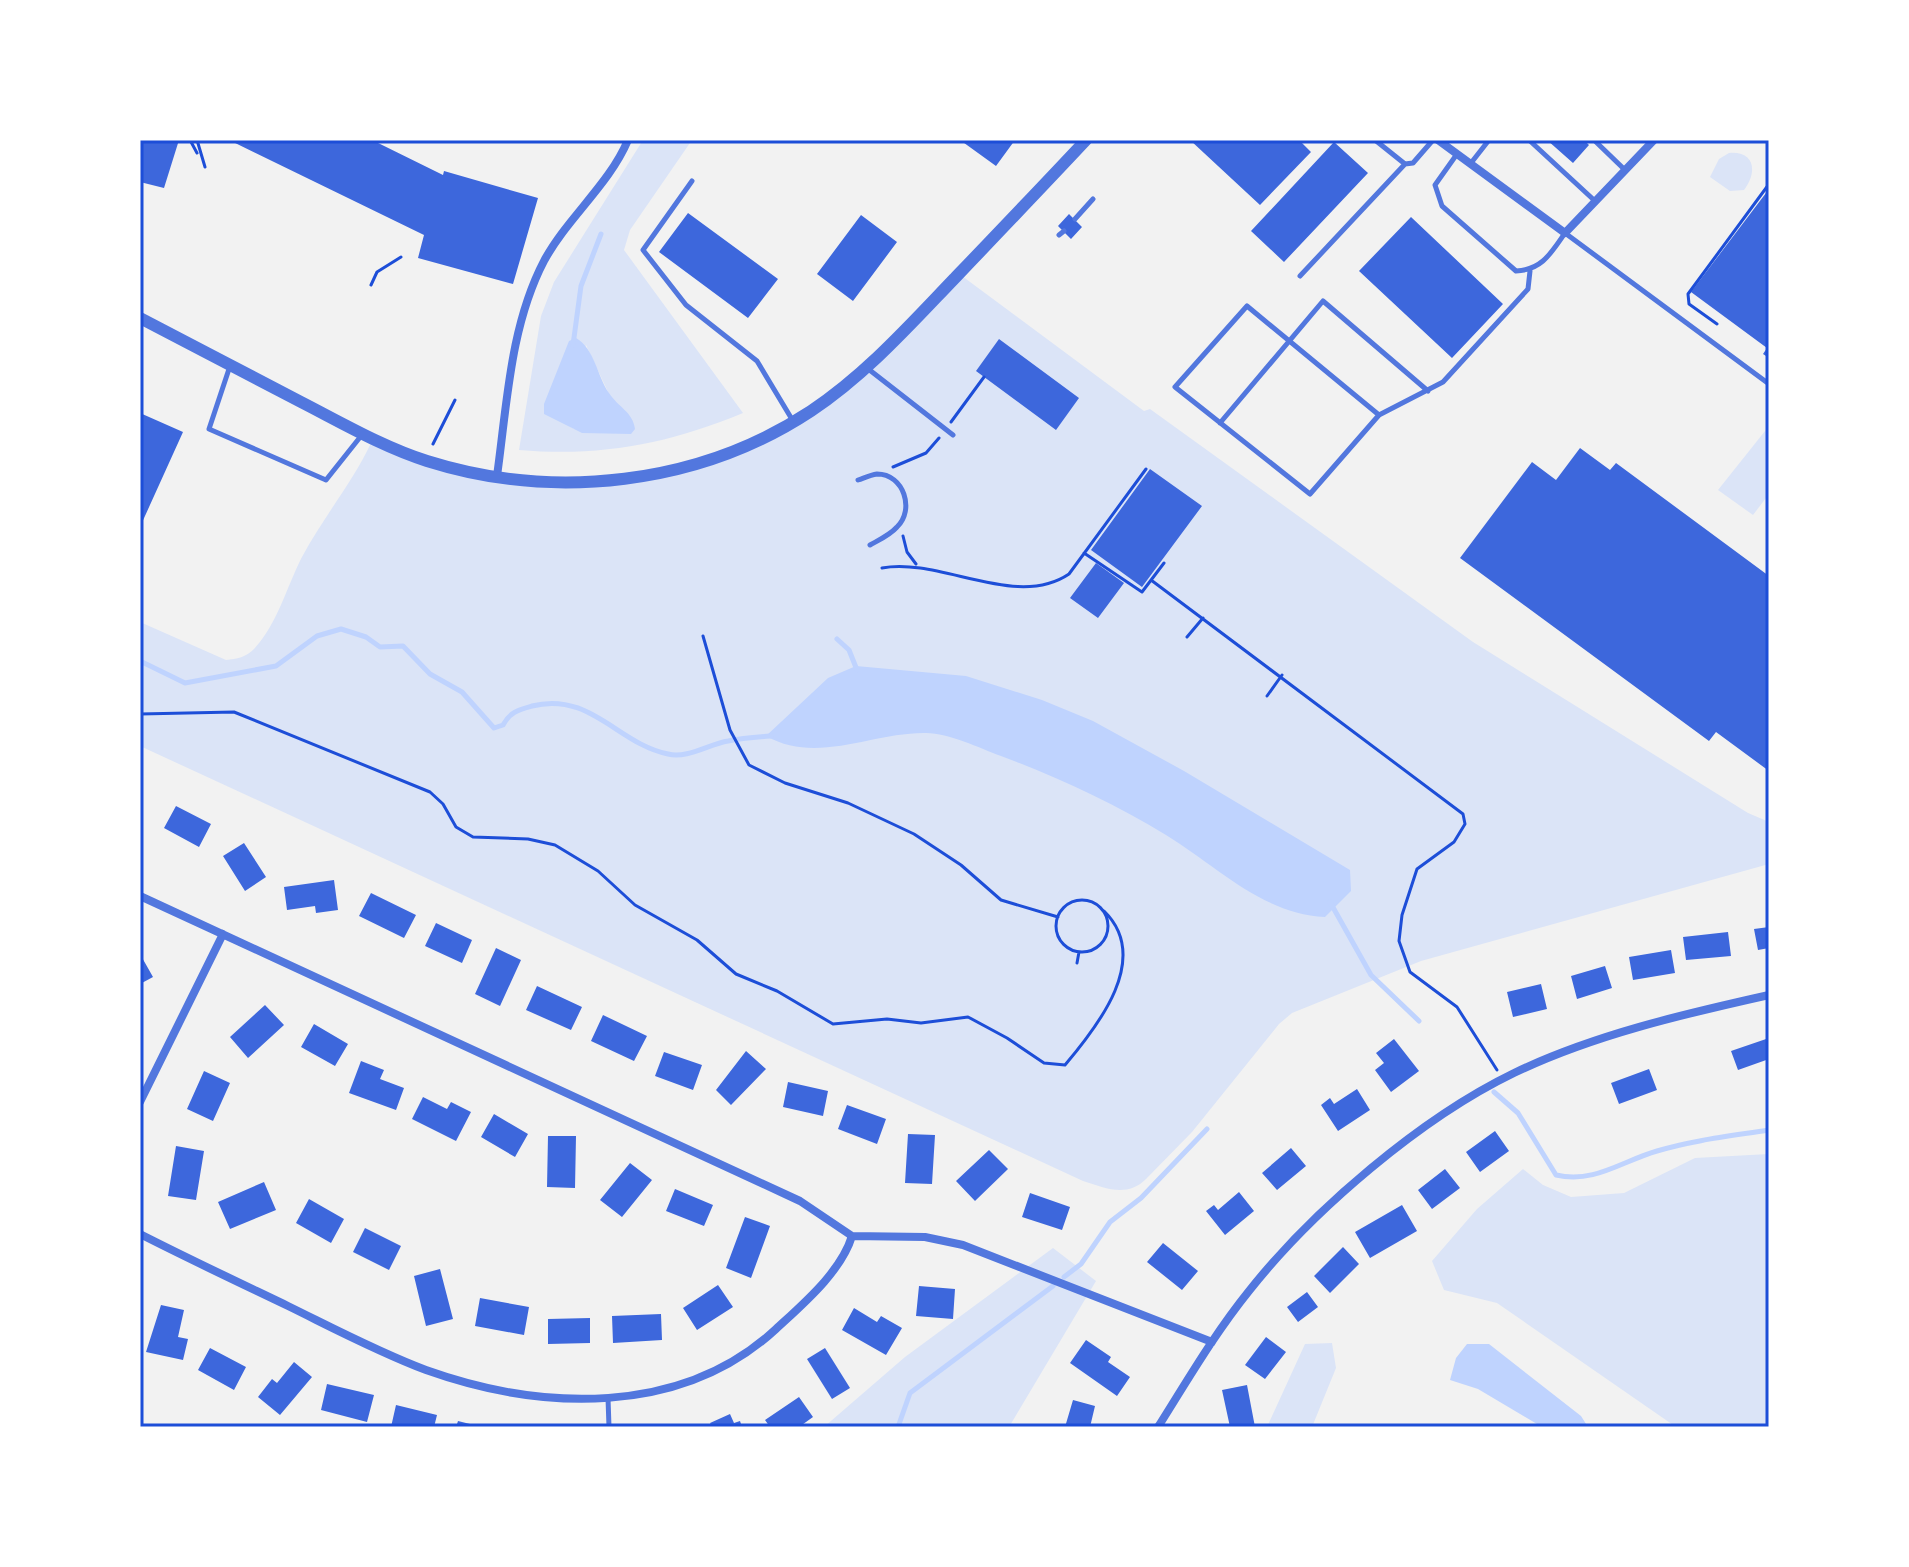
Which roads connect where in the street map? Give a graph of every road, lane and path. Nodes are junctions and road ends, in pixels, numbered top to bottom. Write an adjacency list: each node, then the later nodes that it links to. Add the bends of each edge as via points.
1 (190, 140): 12 (path)
2 (197, 140): 12 (path)
3 (628, 140): 42 (street, via 545,260 531,291 518,336)
4 (1086, 140): 31 (street)
5 (1375, 140): 13 (lane)
6 (1435, 140): 11 (street); 13 (lane, via 1413,163)
7 (1489, 140): 14 (lane)
8 (1529, 140): 20 (lane)
9 (1594, 140): 16 (lane)
10 (1649, 142): 16 (street)
11 (1457, 154): 14 (street); 24 (lane, via 1435,185 1442,206 1516,271)
12 (200, 156): 15 (path)
13 (1405, 164): 25 (lane)
14 (1471, 164): 22 (street)
15 (205, 167)
16 (1625, 170): 20 (street)
17 (692, 181): 36 (lane, via 643,250 686,305 757,361)
18 (1769, 184): 28 (path, via 1688,294 1689,304)
19 (1093, 199): 21 (lane)
20 (1595, 201): 22 (street)
21 (1075, 219)
22 (1565, 233): 24 (lane, via 1546,260); 32 (lane)
23 (401, 257): 26 (path, via 377,272)
24 (1530, 271): 33 (lane, via 1528,289 1443,382)
25 (1300, 276)
26 (371, 285)
27 (140, 318): 30 (street)
28 (1717, 324)
29 (1290, 342): 33 (lane, via 1323,301); 35 (lane); 37 (lane); 37 (lane, via 1247,306 1175,387)
30 (230, 365): 38 (street); 38 (lane, via 209,429 326,480)
31 (866, 368): 36 (street); 39 (lane)
32 (1769, 384)
33 (1428, 391): 35 (lane)
34 (455, 400): 40 (path)
35 (1379, 415): 37 (lane, via 1310,494)
36 (793, 421): 42 (street, via 723,456 640,477 563,482)
37 (1220, 423)
38 (363, 434): 42 (street, via 427,461)
39 (953, 435)
40 (433, 444)
41 (1146, 469): 46 (path)
42 (497, 476)
43 (858, 480): 45 (lane, via 886,476 905,496 907,510 899,526)
44 (903, 536): 48 (path)
45 (870, 545)
46 (1084, 553): 48 (path, via 1069,574 1042,585 970,580); 50 (path, via 1142,592)
47 (1164, 563): 50 (path)
48 (917, 565): 49 (path)
49 (882, 568)
50 (1151, 580): 51 (path)
51 (1203, 618): 53 (path); 54 (path)
52 (703, 636): 59 (path, via 735,745 749,765 914,834 1001,900)
53 (1187, 637)
54 (1282, 675): 55 (path); 64 (path, via 1463,814 1465,824 1454,842 1417,869 1399,941 1410,972 1457,1007)
55 (1267, 696)
56 (140, 714): 58 (path, via 234,712 430,792 456,827 473,837 555,845 598,871 635,905 697,940 736,974 833,1024 968,1017 1044,1063 1065,1065 1095,1029 1119,983 1123,946 1115,922)
57 (140, 896): 60 (street)
58 (1104, 911): 59 (path, via 1081,899 1065,906); 61 (path, via 1109,927 1102,943)
59 (1058, 917): 61 (path, via 1058,937)
60 (223, 934): 65 (street); 67 (street, via 800,1201)
61 (1079, 952): 62 (path)
62 (1077, 963)
63 (1769, 995): 64 (street, via 1595,1041)
64 (1502, 1080): 68 (street, via 1425,1128 1337,1199 1276,1259)
65 (140, 1102)
66 (140, 1234): 69 (street, via 429,1371 520,1393)
67 (852, 1236): 68 (street, via 925,1237 963,1245); 69 (street, via 842,1260 746,1354 677,1388)
68 (1212, 1342): 71 (street)
69 (608, 1398): 70 (lane)
70 (609, 1427)
71 (1158, 1427)

